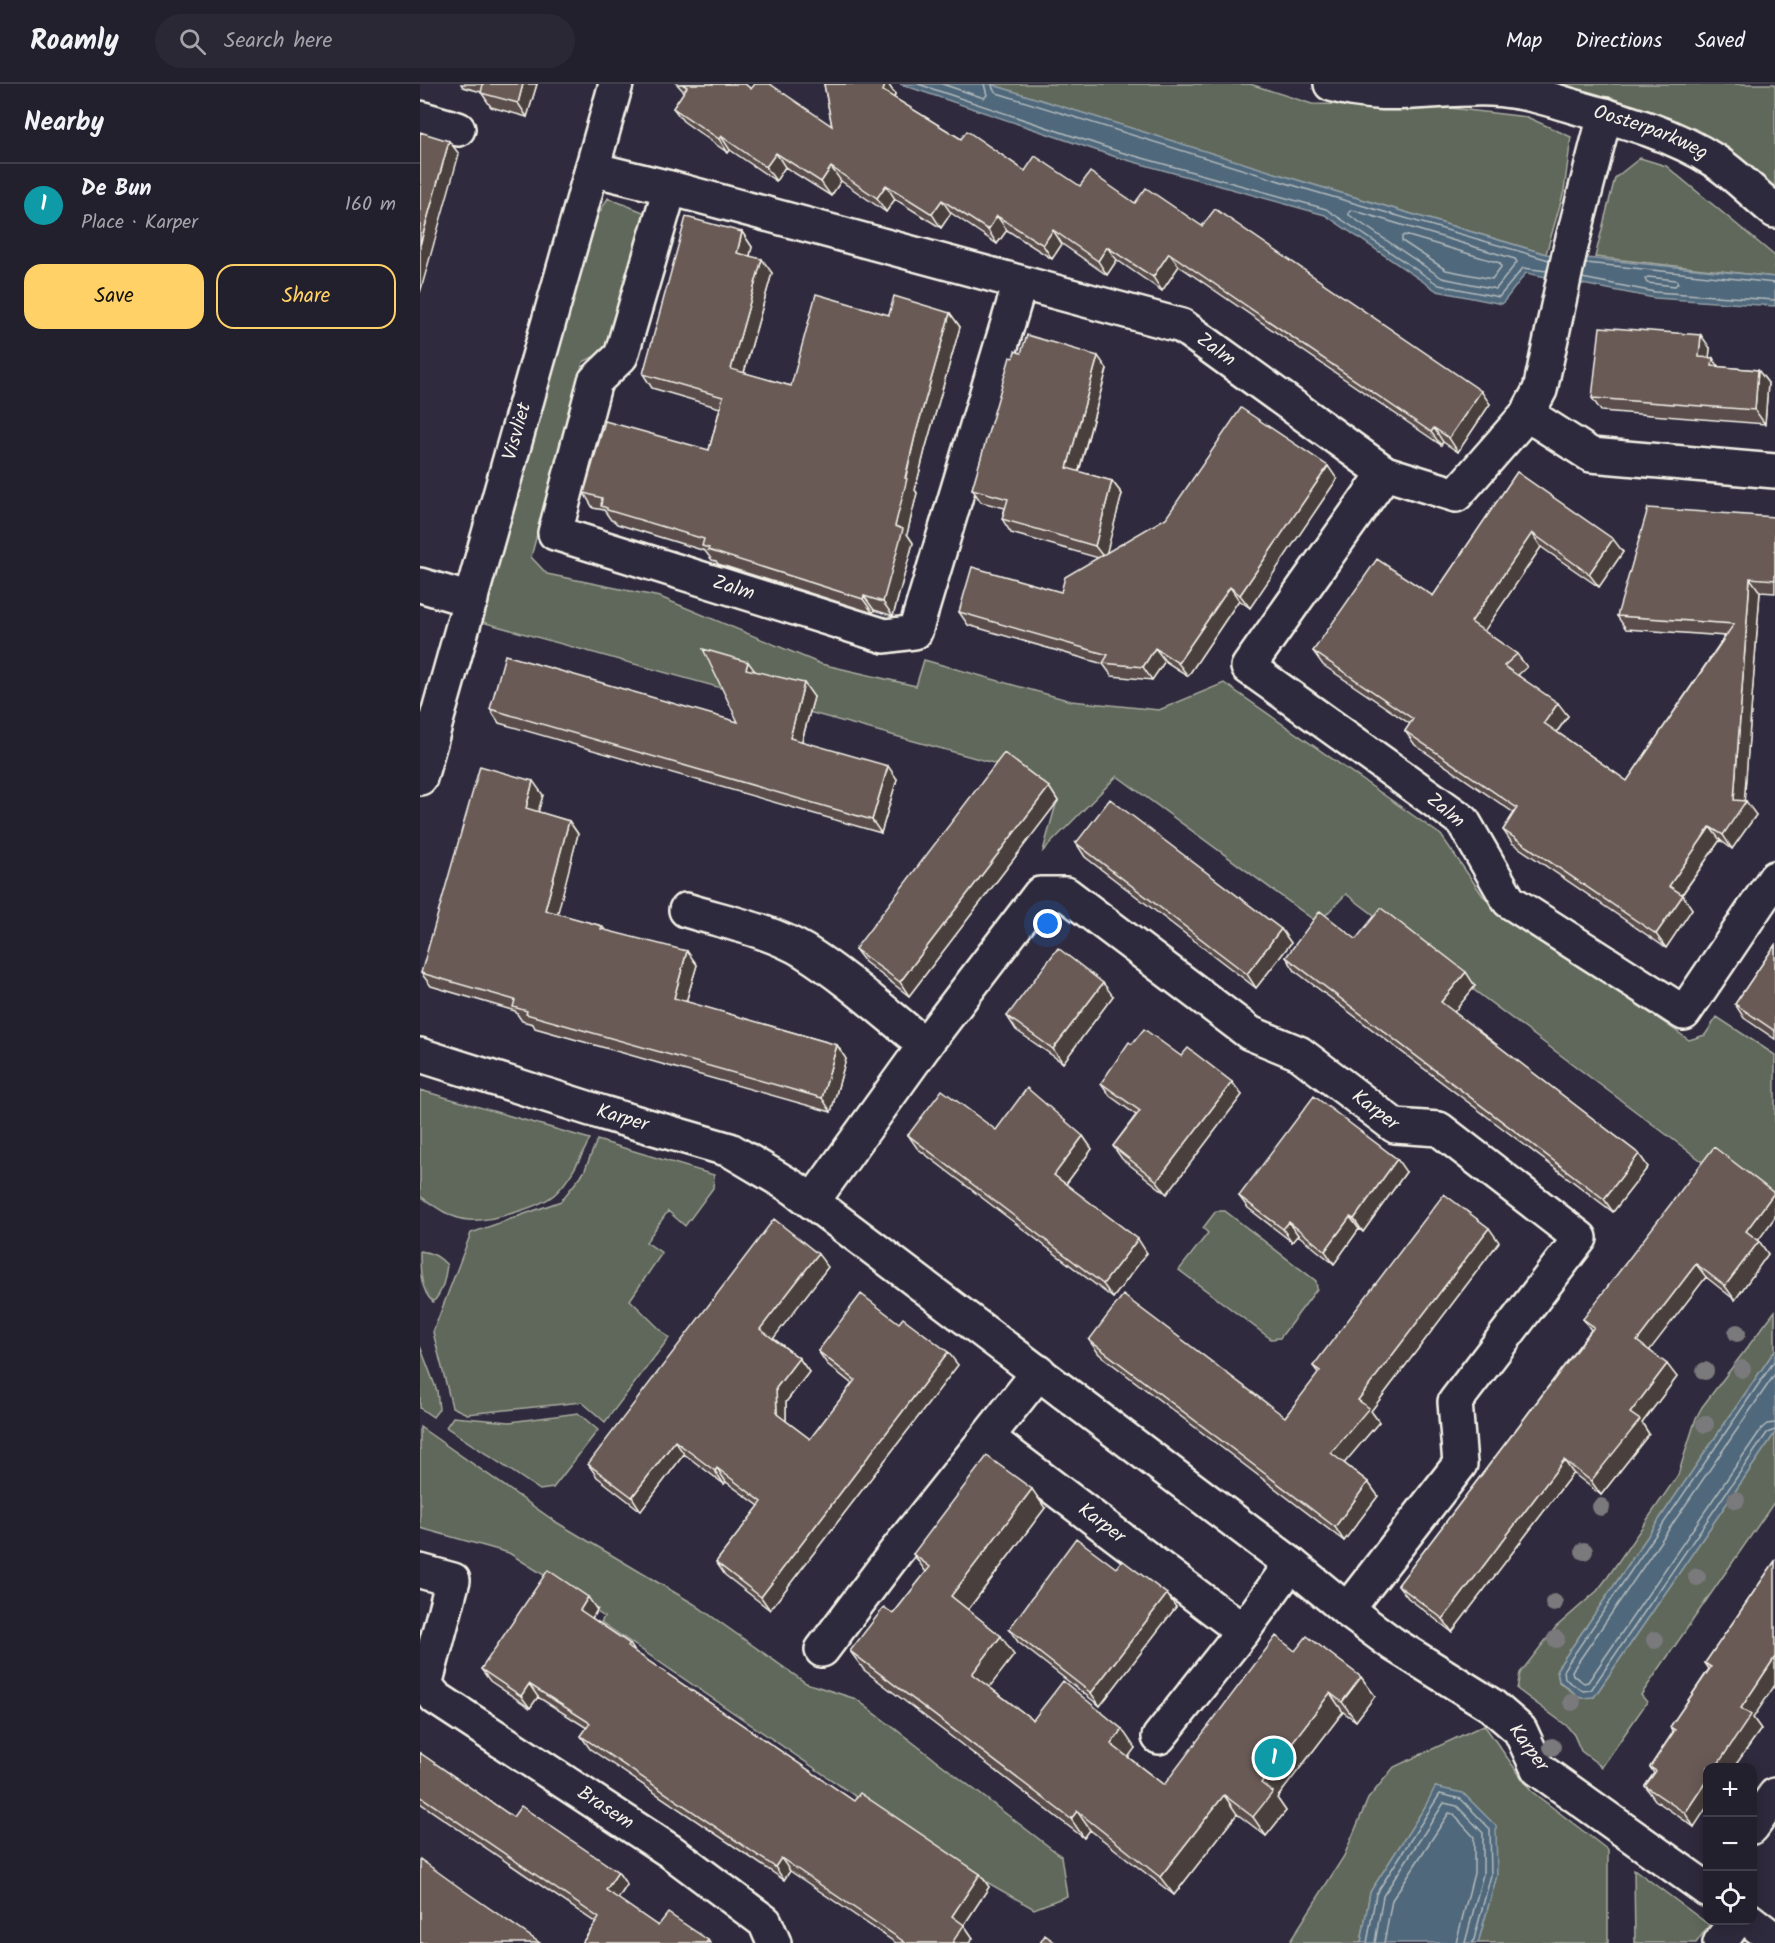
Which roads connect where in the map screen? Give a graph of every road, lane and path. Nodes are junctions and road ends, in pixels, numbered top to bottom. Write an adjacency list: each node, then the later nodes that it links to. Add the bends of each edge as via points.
1 (616, 84): 6 (street, Visvliet)
2 (1331, 84): 3 (street, Oosterparkweg, via 1364,93 1504,89)
3 (1605, 115): 8 (street, Oosterparkweg, via 1649,130 1716,162); 10 (street, Zalm, via 1570,250 1540,390)
4 (420, 118): 5 (street)
5 (458, 129)
6 (592, 169): 7 (street, Zalm); 14 (street, Visvliet)
7 (670, 188): 9 (street, Zalm); 9 (street, Zalm, via 621,356 595,381 555,533 885,636 915,633)
8 (1775, 211)
9 (1020, 283): 12 (street, Zalm, via 1182,326)
10 (1527, 414): 11 (street, via 1591,456); 12 (street, Zalm, via 1456,495)
11 (1775, 471)
12 (1385, 473): 16 (street, Zalm, via 1248,667 1463,820 1509,901 1684,1013)
13 (420, 585): 14 (street)
14 (471, 600): 15 (street, Visvliet)
15 (420, 778)
16 (1775, 878)
17 (686, 910): 18 (street, via 765,934 803,951)
18 (924, 1045): 20 (street, Karper); 25 (street, Karper, via 1040,894 1066,894 1250,1033 1299,1053 1395,1126 1439,1129 1580,1238 1455,1402 1460,1464)
19 (420, 1055): 20 (street, Karper, via 730,1150)
20 (812, 1202): 21 (street, Karper)
21 (1039, 1372): 22 (street); 23 (street, Karper)
22 (988, 1438): 26 (street, Karper); 27 (street)
23 (1291, 1564): 25 (street, Karper); 26 (street)
24 (420, 1571): 28 (street, Brasem, via 453,1580)
25 (1347, 1610): 32 (street, Karper, via 1393,1644 1491,1705 1520,1730 1538,1769)
26 (1243, 1631): 29 (street)
27 (822, 1650)
28 (423, 1688): 36 (street, Brasem, via 670,1851 765,1922)
29 (1159, 1737)
30 (1775, 1795): 31 (street)
31 (1757, 1820)
32 (1703, 1887)
33 (1733, 1925): 37 (street)
34 (1756, 1925): 35 (street)
35 (1775, 1940)
36 (774, 1943)
37 (1720, 1943)

